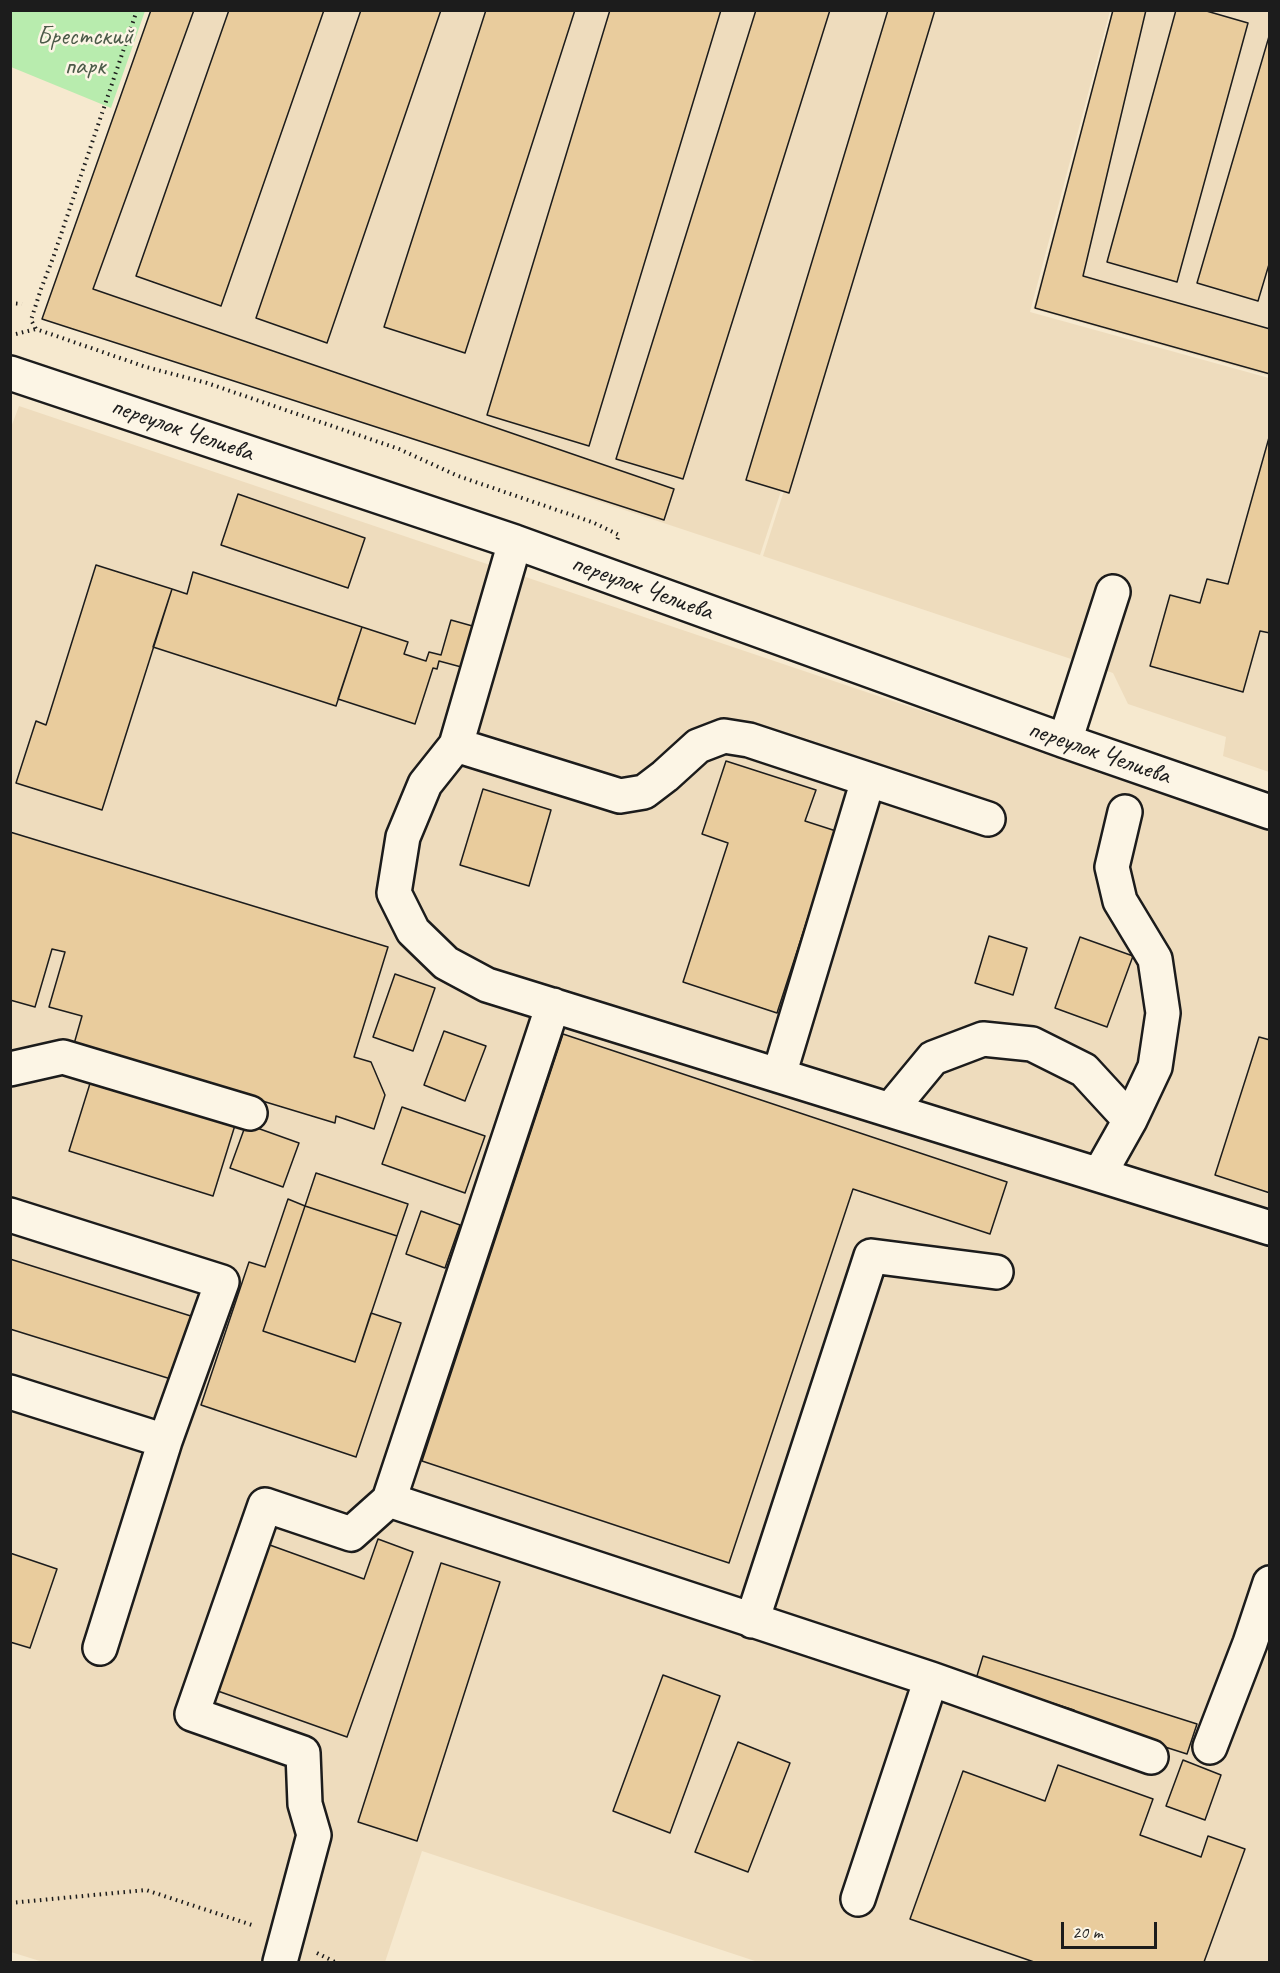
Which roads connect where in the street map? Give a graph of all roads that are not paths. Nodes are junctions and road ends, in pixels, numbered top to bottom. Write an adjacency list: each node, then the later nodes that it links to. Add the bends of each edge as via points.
1 (10, 373): 2 (street, переулок Челиева)
2 (515, 542): 4 (street, переулок Челиева); 5 (street)
3 (1113, 592): 4 (street)
4 (1065, 741): 8 (street, переулок Челиева)
5 (456, 745): 6 (street, via 620,796 644,792 698,746 723,736); 10 (street, via 425,784 412,815 403,837 394,893 413,931 447,963 487,985)
6 (868, 780): 9 (street); 12 (street)
7 (1125, 812): 15 (street, via 1112,867 1120,901 1155,959 1163,1013 1155,1067)
8 (1269, 812)
9 (988, 819)
10 (553, 1005): 12 (street); 22 (street)
11 (10, 1069): 14 (street, via 63,1057)
12 (779, 1075): 13 (street)
13 (890, 1110): 15 (street, via 933,1058 983,1039 1032,1044 1084,1070); 16 (street)
14 (250, 1113)
15 (1130, 1120): 16 (street)
16 (1099, 1175): 18 (street)
17 (10, 1215): 21 (street, via 222,1282)
18 (1269, 1228)
19 (996, 1272): 24 (street, via 871,1256)
20 (10, 1392): 21 (street)
21 (165, 1441): 25 (street)
22 (389, 1500): 24 (street); 30 (street, via 351,1534 264,1505 192,1714 303,1754 305,1804 314,1835)
23 (1269, 1583): 27 (street)
24 (752, 1621): 26 (street)
25 (100, 1648)
26 (931, 1679): 28 (street); 29 (street)
27 (1210, 1747)
28 (1151, 1757)
29 (858, 1899)
30 (284, 1949)

